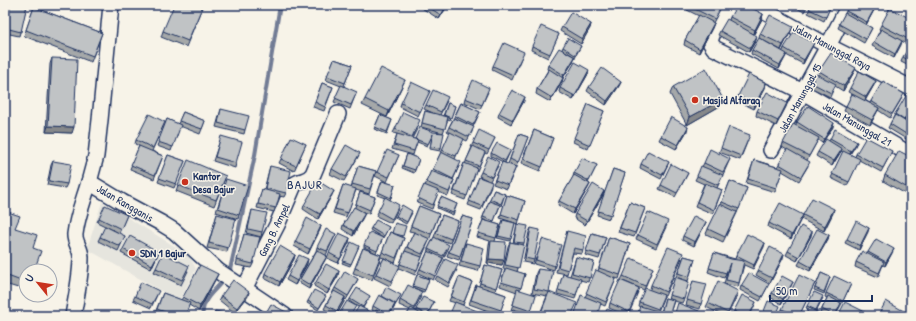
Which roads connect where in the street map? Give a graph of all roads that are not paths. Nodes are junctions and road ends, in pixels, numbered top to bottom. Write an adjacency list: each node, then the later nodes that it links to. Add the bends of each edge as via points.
1 (111, 5): 13 (street, Jalan Rangganis, via 96,156)
2 (730, 5): 9 (street, Jalan Manunggal 21, via 712,35 710,42 714,48)
3 (754, 5): 7 (street, Jalan Manunggal Raya)
4 (849, 5): 7 (street, Jalan Manunggal 15)
5 (896, 5): 6 (street)
6 (911, 14)
7 (828, 46): 8 (street, Jalan Manunggal Raya); 9 (street, Jalan Manunggal 15)
8 (911, 88)
9 (803, 92): 11 (street, Jalan Manunggal 15); 12 (street, Jalan Manunggal 21)
10 (338, 114): 14 (street, Gang B. Ampel, via 313,174 308,180 294,185 277,225)
11 (771, 150)
12 (911, 156)
13 (89, 182): 14 (street, Jalan Rangganis, via 174,231 218,271); 15 (street, via 75,235 81,252 81,264)
14 (239, 285): 16 (street, Jalan Rangganis)
15 (73, 316)
16 (285, 316)

